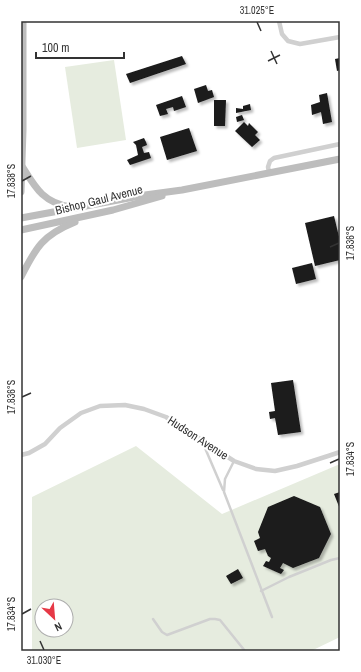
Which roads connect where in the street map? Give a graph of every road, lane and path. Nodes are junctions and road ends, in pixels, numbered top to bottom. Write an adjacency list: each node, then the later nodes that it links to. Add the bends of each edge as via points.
1 (23, 21): 4 (main road)
2 (279, 21): 3 (street, via 282,34 288,42 300,44)
3 (340, 37)
4 (22, 77): 5 (main road)
5 (22, 94): 8 (main road)
6 (340, 144): 9 (street, via 274,158 270,161)
7 (340, 159): 9 (main road, Bishop Gaul Avenue)
8 (22, 165): 11 (main road); 12 (main road, via 46,198 57,204)
9 (269, 172): 10 (main road, Bishop Gaul Avenue)
10 (182, 190): 12 (main road, Bishop Gaul Avenue); 13 (main road, Bishop Gaul Avenue)
11 (21, 192)
12 (77, 208): 14 (main road, Bishop Gaul Avenue)
13 (93, 214): 15 (main road, Bishop Gaul Avenue); 16 (main road, via 66,225 46,238 32,255)
14 (21, 218)
15 (21, 230)
16 (21, 277)
17 (202, 441): 19 (street, Hudson Avenue, via 166,417 125,405 100,406 81,413 60,428 45,444); 20 (street, Hudson Avenue); 21 (lane)
18 (340, 452): 20 (street, Hudson Avenue, via 275,472 256,469)
19 (21, 455)
20 (234, 461): 21 (lane, via 226,479)
21 (224, 492): 23 (lane)
22 (340, 558): 23 (lane, via 289,577)
23 (261, 591): 24 (lane)
24 (272, 617)
25 (153, 619): 26 (lane, via 167,635 210,619 220,620)
26 (245, 651)

